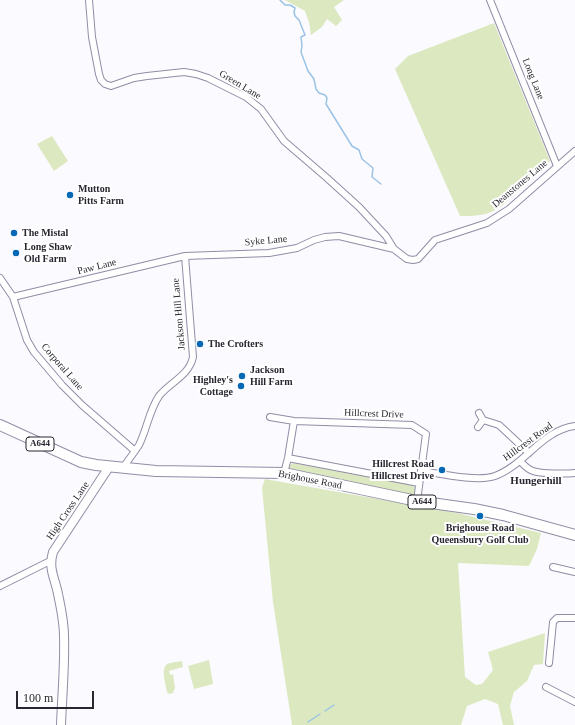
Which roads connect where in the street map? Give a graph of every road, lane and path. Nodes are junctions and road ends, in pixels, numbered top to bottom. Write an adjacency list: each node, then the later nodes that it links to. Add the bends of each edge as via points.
1 (89, 0): 5 (street, Green Lane, via 99,74 105,84 111,86 134,78 184,72 208,78 230,88 261,109 284,141 359,207)
2 (490, 0): 4 (street, Long Lane)
3 (575, 151): 4 (street, Deanstones Lane)
4 (557, 166): 5 (street, Deanstones Lane, via 509,209 487,223 435,240 418,259 407,259)
5 (394, 248): 6 (street, Syke Lane, via 339,236 325,237 297,248 269,253)
6 (185, 256): 8 (street, Paw Lane); 16 (street, Jackson Hill Lane, via 192,363 160,395)
7 (0, 278): 8 (street, Corporal Lane)
8 (13, 297): 16 (street, Corporal Lane, via 27,340 34,352 82,405)
9 (479, 413): 11 (street)
10 (270, 417): 12 (street, Hillcrest Drive)
11 (483, 420): 15 (street); 17 (street, via 499,425)
12 (294, 421): 18 (street); 22 (street, Hillcrest Drive, via 412,425 426,434)
13 (0, 426): 20 (main road, Brighouse Road / A644, via 81,462)
14 (575, 426): 17 (street, Hillcrest Road, via 552,434)
15 (478, 427)
16 (135, 451): 21 (street, Jackson Hill Lane)
17 (529, 453): 19 (street, Hillcrest Road)
18 (288, 458): 23 (street); 25 (street)
19 (520, 461): 22 (street, Hillcrest Road, via 494,476 479,478); 24 (street, via 534,472)
20 (109, 467): 21 (main road, Brighouse Road / A644); 28 (street, High Cross Lane, via 53,552)
21 (123, 468): 23 (main road, Brighouse Road / A644, via 156,472)
22 (422, 471): 25 (street, Hillcrest Drive)
23 (284, 473): 26 (main road, Brighouse Road / A644)
24 (575, 473)
25 (420, 483): 26 (street, Hillcrest Drive)
26 (418, 501): 27 (main road, Brighouse Road / A644, via 503,515)
27 (575, 535)
28 (50, 561): 31 (street); 36 (street, via 64,629)
29 (553, 567): 30 (street)
30 (575, 572)
31 (0, 586)
32 (575, 618): 33 (street, via 554,619)
33 (549, 663)
34 (546, 688): 35 (street)
35 (575, 702)
36 (61, 725)

